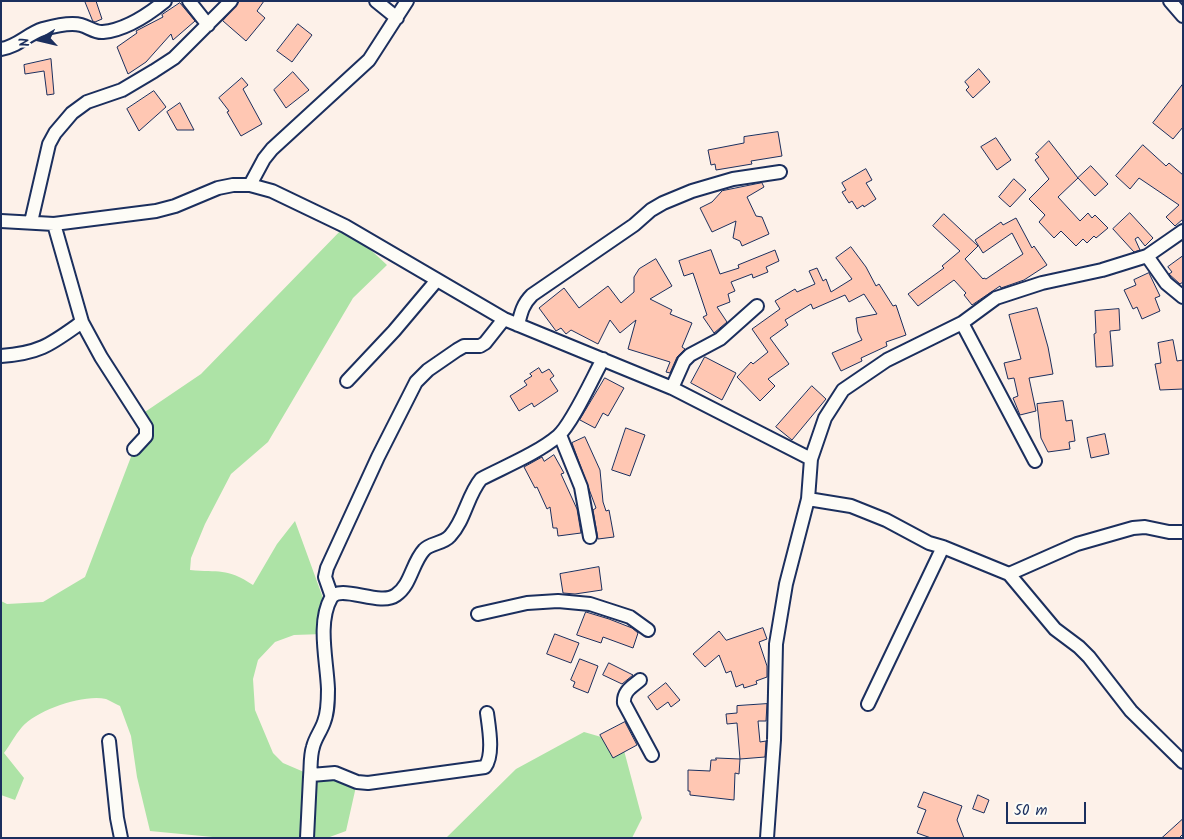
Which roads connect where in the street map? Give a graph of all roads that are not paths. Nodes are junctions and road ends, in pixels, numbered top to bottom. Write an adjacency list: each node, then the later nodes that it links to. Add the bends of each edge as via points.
1 (165, 1): 10 (street, via 138,20 103,32 68,24 32,33 17,44)
2 (189, 1): 9 (street)
3 (231, 1): 9 (street)
4 (376, 1): 8 (street)
5 (407, 1): 8 (street)
6 (1170, 1): 7 (street)
7 (1183, 16)
8 (397, 18): 12 (street, via 369,60 264,159)
9 (208, 25): 14 (street, via 174,58 154,71 72,113 49,144)
10 (1, 49)
11 (780, 172): 24 (street, via 733,179 692,191 651,210 532,295 521,310)
12 (250, 185): 15 (street, via 218,188 156,211); 18 (street, via 272,191 345,226)
13 (1, 221): 14 (street)
14 (31, 222): 15 (street)
15 (54, 224): 22 (street)
16 (1183, 231): 17 (street)
17 (1147, 256): 19 (street, via 1166,283); 23 (street, via 996,298)
18 (437, 280): 21 (street); 27 (street)
19 (1183, 298)
20 (757, 306): 28 (street, via 720,339 690,355)
21 (504, 318): 24 (street); 38 (street, via 485,343 464,346 416,382 327,568 326,577)
22 (82, 322): 25 (street, via 49,345); 30 (street, via 146,426 146,436)
23 (962, 323): 31 (street, via 888,360 843,390 825,418); 32 (street)
24 (518, 325): 26 (street)
25 (1, 356)
26 (602, 359): 28 (street); 29 (street)
27 (347, 381)
28 (672, 388): 31 (street)
29 (560, 435): 35 (street, via 581,486); 38 (street, via 481,479 455,531 449,538 424,549 397,595 381,599 337,593)
30 (134, 449)
31 (812, 459): 33 (street)
32 (1035, 461)
33 (808, 499): 36 (street, via 851,506); 50 (street, via 786,584 776,644)
34 (1183, 532): 37 (street, via 1133,528 1077,544)
35 (590, 537)
36 (943, 548): 37 (street); 42 (street)
37 (1009, 574): 46 (street, via 1055,629 1089,657 1131,711)
38 (332, 597): 47 (street, via 323,634 327,709 324,724 312,748)
39 (478, 614): 40 (street, via 527,603 590,604 630,617)
40 (648, 630)
41 (640, 680): 45 (street, via 626,692 624,703)
42 (868, 704)
43 (487, 713): 47 (street, via 489,762 485,767 368,783 335,773)
44 (109, 741): 48 (street)
45 (652, 755)
46 (1183, 762)
47 (311, 774): 49 (street)
48 (121, 838)
49 (307, 838)
50 (767, 838)

